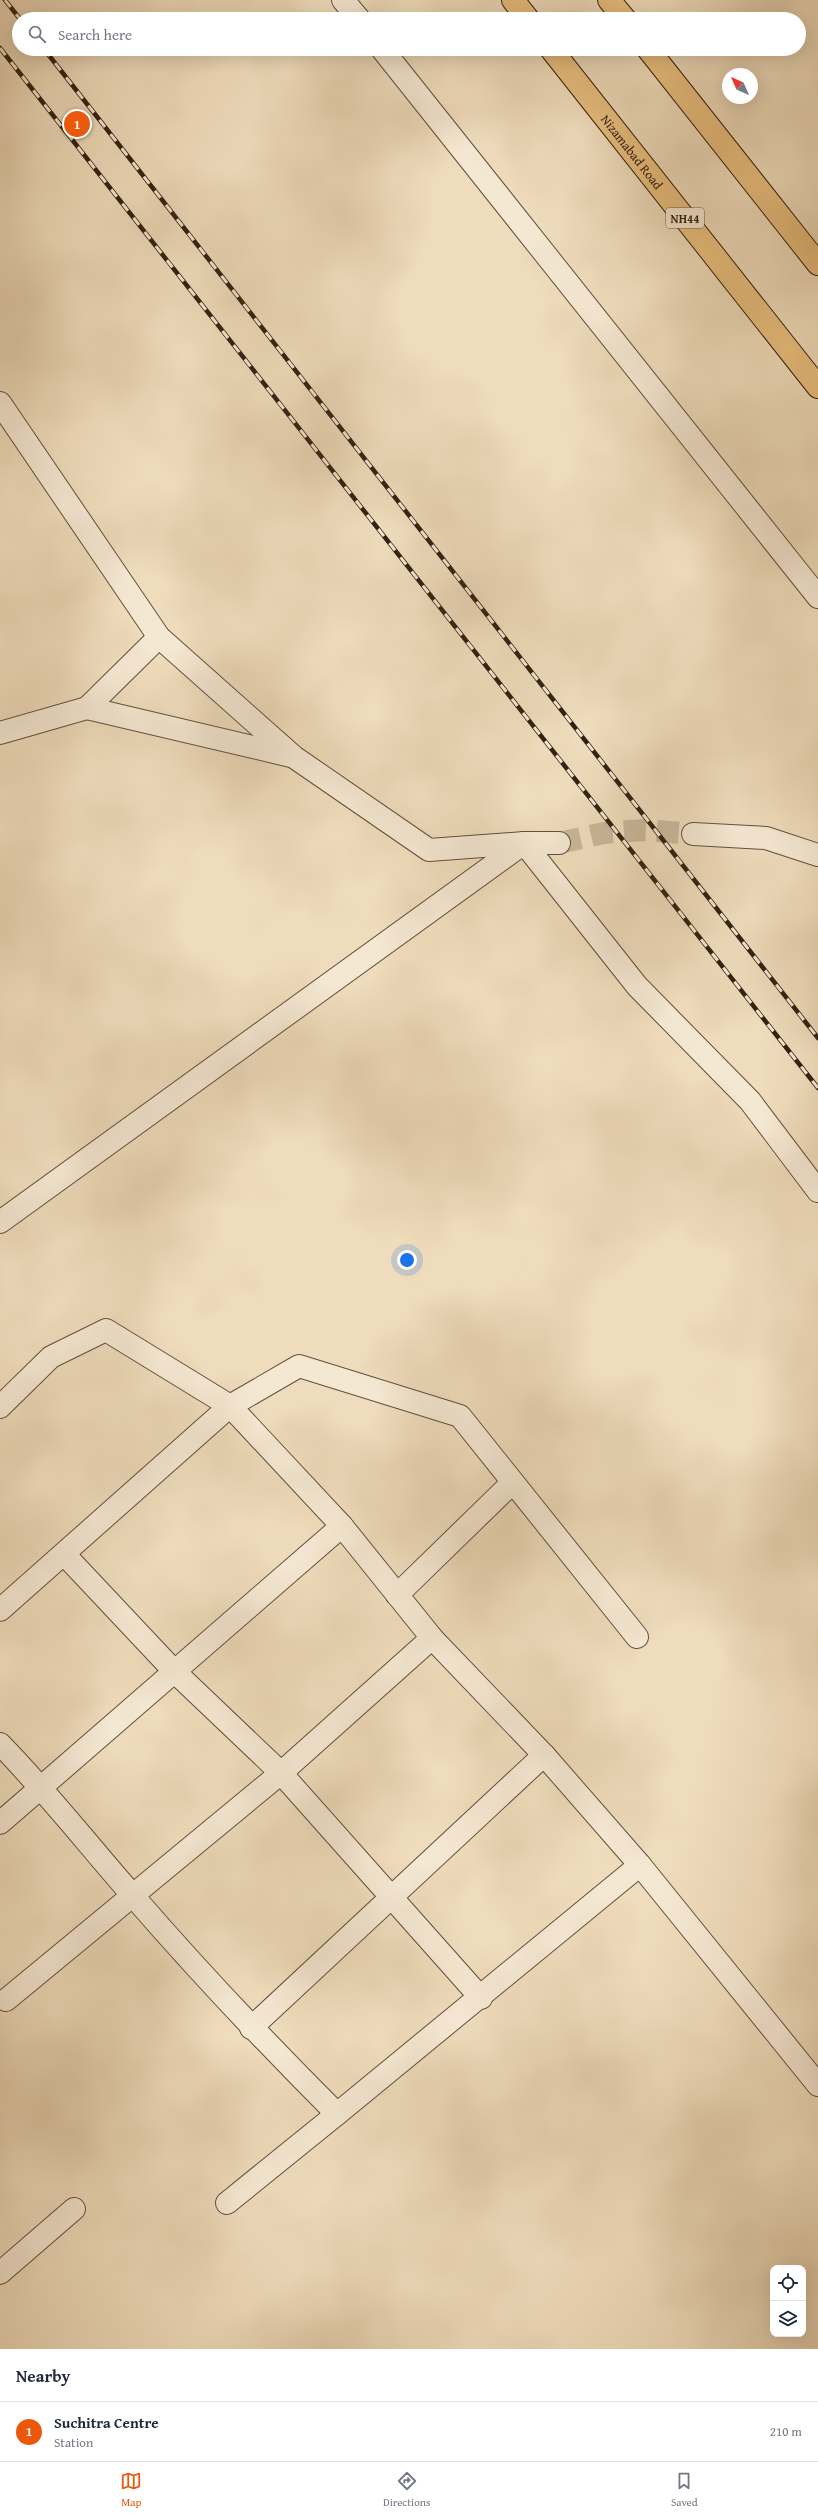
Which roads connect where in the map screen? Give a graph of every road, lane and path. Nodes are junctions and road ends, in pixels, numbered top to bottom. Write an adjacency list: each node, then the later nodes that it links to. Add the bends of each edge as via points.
1 (344, 0): 4 (street)
2 (513, 0): 5 (highway)
3 (610, 0): 6 (highway)
4 (353, 12)
5 (522, 12)
6 (619, 12)
7 (388, 56): 13 (street)
8 (557, 56): 11 (highway, Nizamabad Road / NH44)
9 (654, 56): 10 (highway)
10 (818, 264)
11 (818, 387)
12 (0, 403): 14 (street)
13 (818, 597)
14 (159, 637): 15 (street); 17 (street)
15 (87, 708): 16 (street); 17 (street)
16 (0, 733)
17 (294, 757): 19 (street, via 429,850)
18 (693, 834): 21 (street, via 766,838)
19 (524, 843): 20 (street); 22 (street, via 637,986 750,1101); 23 (street)
20 (558, 843)
21 (818, 855)
22 (818, 1191)
23 (0, 1222)
24 (230, 1406): 25 (street, via 106,1330 51,1357); 26 (street, via 299,1366 460,1416); 27 (street); 28 (street)
25 (0, 1407)
26 (512, 1483): 29 (street); 31 (street)
27 (342, 1526): 29 (street); 33 (street)
28 (64, 1554): 30 (street); 33 (street)
29 (397, 1595): 32 (street)
30 (0, 1610)
31 (637, 1637)
32 (432, 1638): 35 (street); 36 (street)
33 (175, 1672): 36 (street); 37 (street)
34 (0, 1744): 37 (street)
35 (544, 1755): 39 (street); 41 (street)
36 (281, 1773): 40 (street); 41 (street)
37 (42, 1788): 38 (street); 40 (street)
38 (0, 1824)
39 (640, 1865): 42 (street); 45 (street)
40 (133, 1896): 43 (street); 44 (street)
41 (391, 1899): 42 (street); 44 (street)
42 (481, 1998): 46 (street)
43 (6, 2000)
44 (251, 2028): 46 (street)
45 (818, 2085)
46 (337, 2114): 47 (street)
47 (227, 2202)
48 (74, 2209): 49 (street)
49 (0, 2273)

